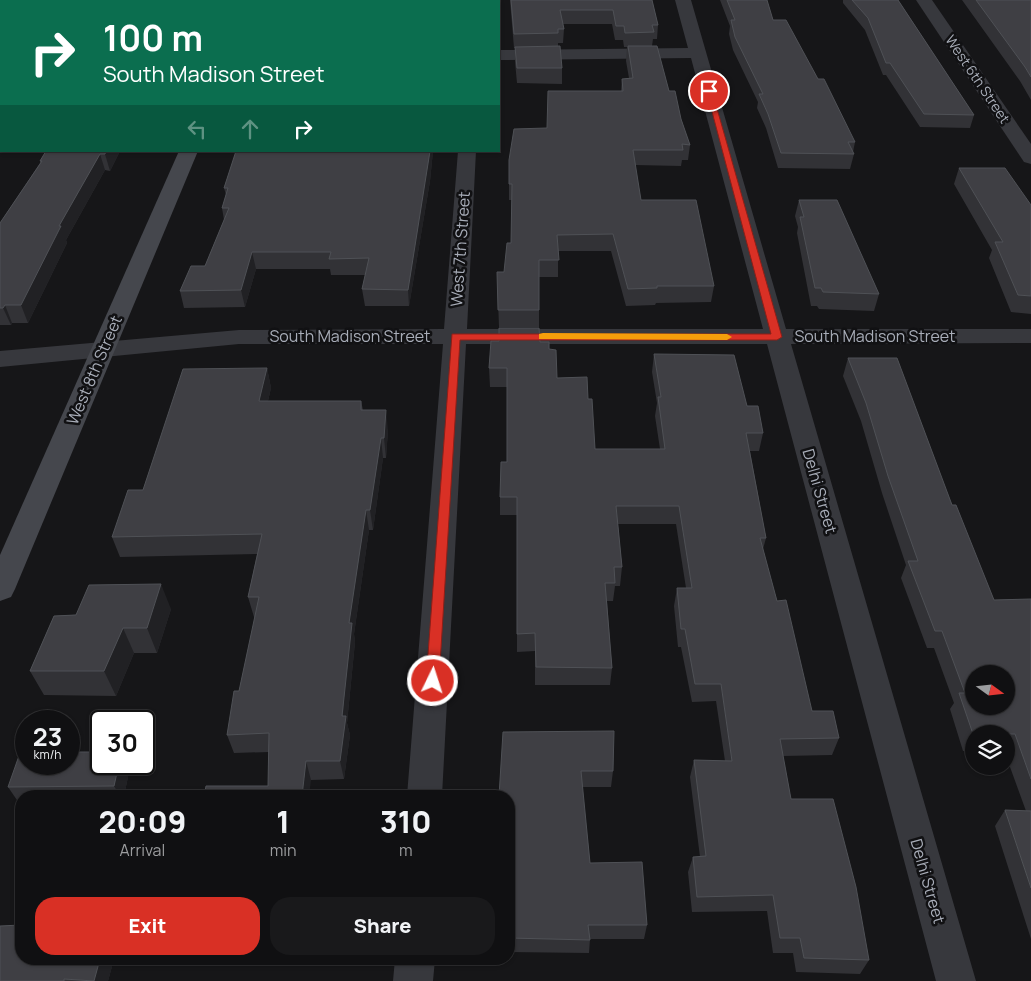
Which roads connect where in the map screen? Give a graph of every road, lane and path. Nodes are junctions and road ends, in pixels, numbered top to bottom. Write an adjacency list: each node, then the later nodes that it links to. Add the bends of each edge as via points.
1 (683, 0): 3 (street, Delhi Street)
2 (924, 0): 7 (street, West 6th Street)
3 (698, 53): 4 (street); 10 (street, Delhi Street)
4 (500, 55)
5 (189, 152): 11 (street, West 8th Street)
6 (467, 152): 8 (street, West 7th Street)
7 (1031, 158)
8 (455, 336): 10 (street, South Madison Street); 11 (street, South Madison Street, via 239,337); 14 (street, West 7th Street)
9 (1031, 336): 10 (street, South Madison Street)
10 (777, 337): 17 (street, Delhi Street)
11 (102, 349): 12 (street, South Madison Street); 13 (street, West 8th Street)
12 (0, 358)
13 (0, 589)
14 (425, 790)
15 (414, 965): 16 (street)
16 (413, 981)
17 (956, 981)

